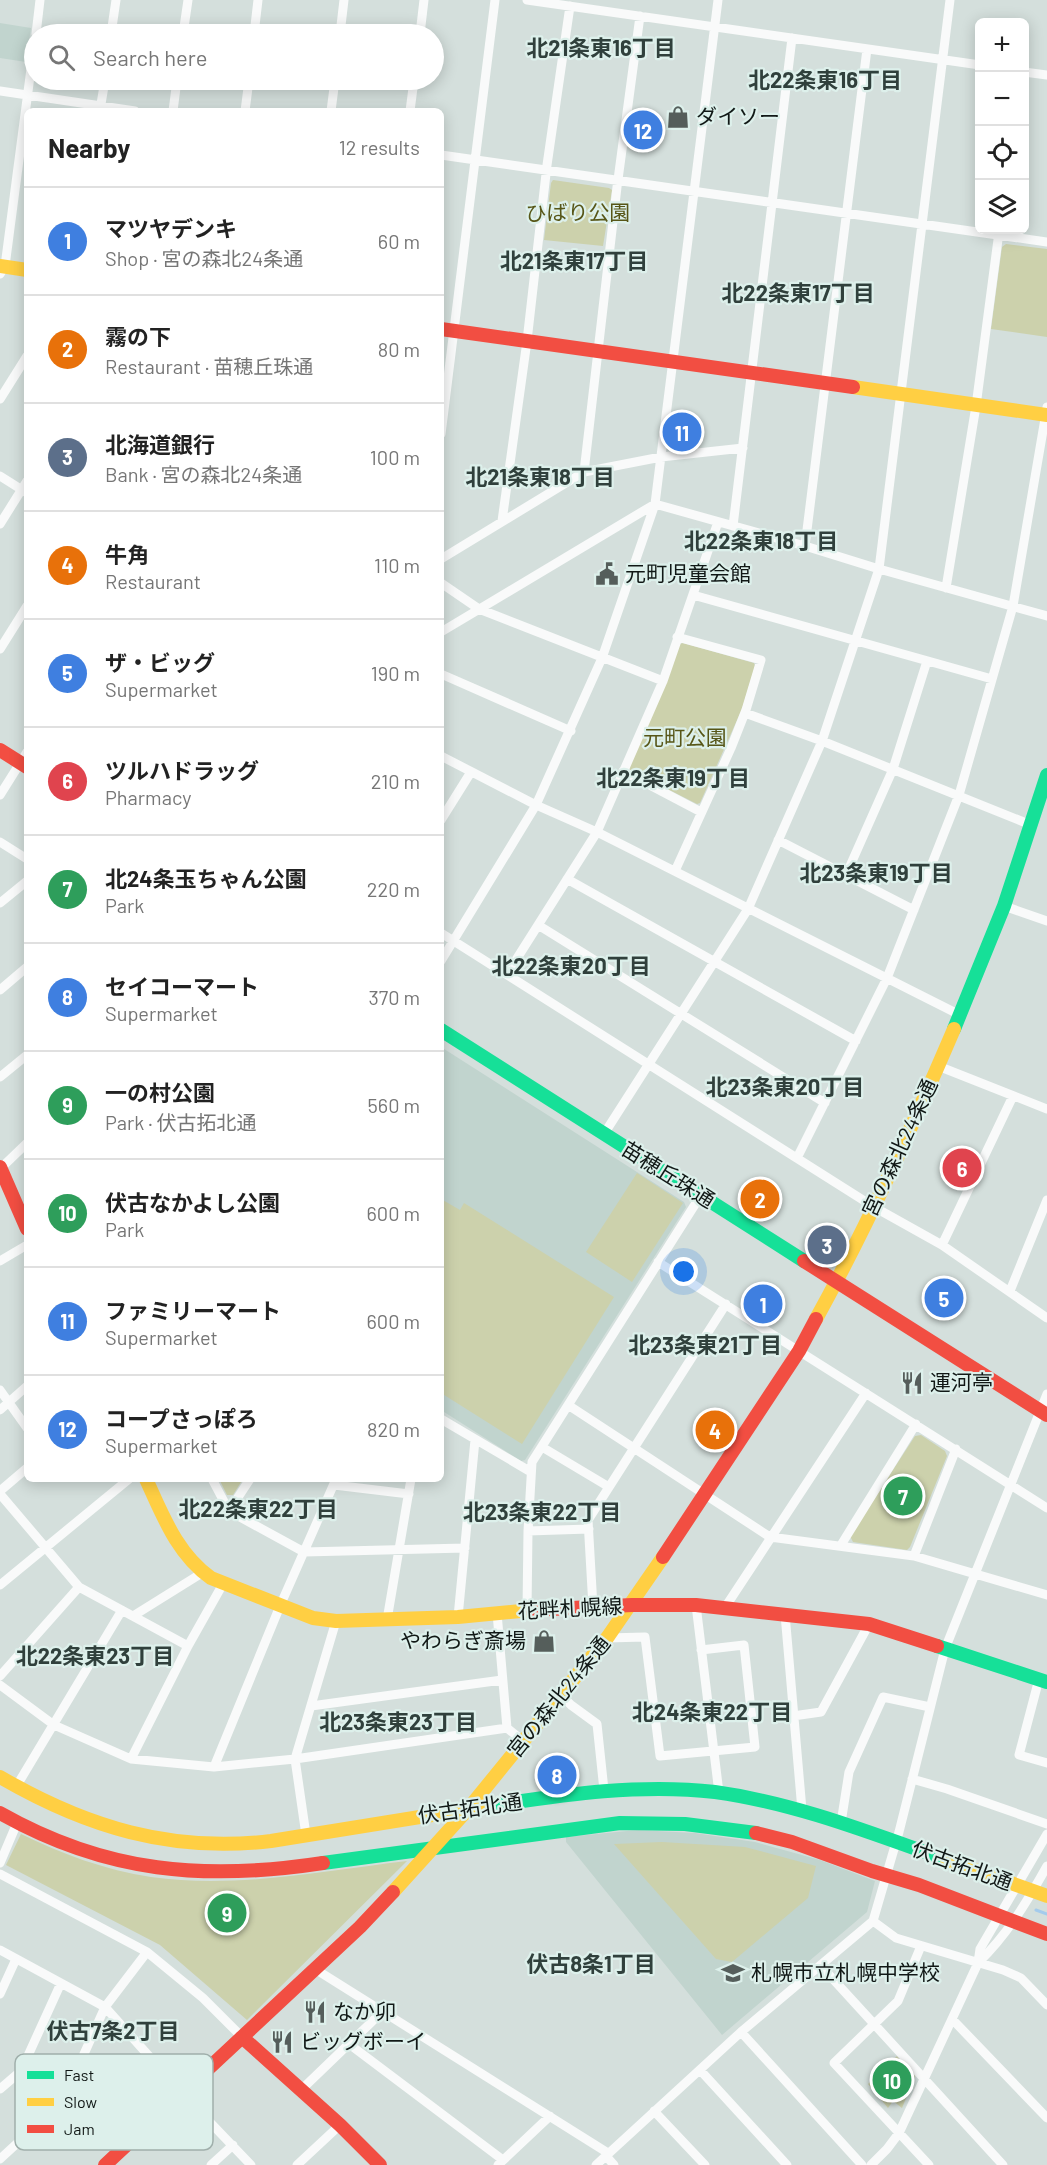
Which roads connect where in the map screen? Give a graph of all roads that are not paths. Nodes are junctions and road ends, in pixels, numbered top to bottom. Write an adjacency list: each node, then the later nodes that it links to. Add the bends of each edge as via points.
1 (40, 0): 13 (street)
2 (116, 0): 14 (street)
3 (188, 0): 15 (street)
4 (258, 0): 16 (street)
5 (344, 0): 17 (street)
6 (424, 0): 18 (street)
7 (495, 0): 43 (street)
8 (526, 0): 11 (street)
9 (718, 0): 19 (street)
10 (950, 0): 22 (street)
11 (570, 6): 12 (street); 44 (street)
12 (640, 16): 19 (street); 45 (street)
13 (37, 24)
14 (112, 24)
15 (184, 24)
16 (255, 24)
17 (341, 24)
18 (421, 24)
19 (714, 27): 20 (street); 46 (street)
20 (792, 38): 21 (street); 47 (street)
21 (867, 49): 22 (street); 48 (street)
22 (943, 60): 23 (street); 49 (street)
23 (975, 64)
24 (1029, 73): 25 (street)
25 (1047, 75)
26 (29, 90): 33 (street)
27 (104, 90): 36 (street)
28 (176, 90): 37 (street)
29 (248, 90): 38 (street)
30 (334, 90): 39 (street)
31 (413, 90): 40 (street)
32 (0, 91): 33 (street)
33 (28, 95): 34 (street); 35 (street)
34 (26, 108)
35 (96, 108)
36 (101, 108)
37 (173, 108)
38 (245, 108)
39 (331, 108)
40 (410, 108)
41 (24, 122): 54 (street)
42 (444, 156): 43 (street)
43 (474, 162): 44 (street); 56 (street)
44 (547, 172): 45 (street); 57 (street)
45 (617, 182): 46 (street); 58 (street)
46 (693, 192): 47 (street); 60 (street)
47 (771, 204): 48 (street); 61 (street)
48 (845, 214): 49 (street); 62 (street)
49 (922, 225): 50 (street); 64 (street)
50 (975, 230)
51 (999, 234): 66 (street)
52 (1009, 234): 53 (street)
53 (1047, 242)
54 (2, 269): 55 (street)
55 (24, 270)
56 (448, 330): 57 (street); 63 (street)
57 (527, 341): 58 (street); 75 (street)
58 (598, 351): 60 (street); 70 (street)
59 (24, 361): 65 (street)
60 (673, 362): 61 (street); 69 (street)
61 (750, 374): 62 (street); 68 (street)
62 (824, 384): 64 (street); 79 (street)
63 (444, 391)
64 (900, 396): 66 (street); 81 (street)
65 (0, 399)
66 (976, 406): 67 (street); 83 (street)
67 (1046, 413): 85 (street)
68 (743, 448): 69 (street); 78 (street)
69 (661, 457): 70 (street); 74 (street)
70 (584, 472): 75 (street)
71 (0, 477): 72 (street)
72 (24, 488)
73 (24, 489): 77 (street)
74 (655, 504): 76 (street); 86 (street); 93 (street)
75 (502, 521): 80 (street)
76 (718, 522): 78 (street); 84 (street)
77 (0, 524)
78 (733, 526): 79 (street)
79 (805, 546): 81 (street)
80 (444, 557)
81 (879, 569): 83 (street); 91 (street)
82 (444, 585): 86 (street)
83 (946, 588): 85 (street)
84 (693, 595): 90 (street); 91 (street)
85 (1013, 606): 88 (street); 96 (street)
86 (479, 609): 89 (street); 93 (street)
87 (24, 611): 92 (street)
88 (1047, 616)
89 (444, 630)
90 (677, 637): 97 (street); 98 (street, via 761,660)
91 (855, 640): 94 (street); 100 (street)
92 (0, 649)
93 (602, 658): 97 (street); 99 (street)
94 (927, 661): 96 (street); 105 (street)
95 (444, 675): 99 (street)
96 (992, 679): 111 (street)
97 (663, 681): 106 (street)
98 (745, 713): 100 (street); 113 (street)
99 (571, 731): 112 (street)
100 (822, 741): 105 (street); 117 (street)
101 (0, 750): 103 (street)
102 (444, 758): 107 (street)
103 (24, 761)
104 (24, 762): 110 (street)
105 (893, 769): 111 (street); 121 (street)
106 (623, 771): 113 (street); 116 (street)
107 (471, 772): 112 (street); 114 (street)
108 (1047, 775): 109 (street, 宮の森北24条通)
109 (1045, 790): 115 (street, 宮の森北24条通)
110 (1, 791)
111 (959, 795): 115 (street); 127 (street)
112 (537, 805): 116 (street); 131 (street)
113 (701, 812): 120 (street)
114 (444, 815)
115 (1031, 825): 125 (street, 宮の森北24条通)
116 (597, 832): 120 (street); 122 (street)
117 (778, 840): 121 (street); 126 (street)
118 (0, 842): 119 (street)
119 (24, 857)
120 (675, 872): 126 (street)
121 (846, 875): 127 (street)
122 (567, 879): 129 (street); 133 (street)
123 (24, 883): 124 (street)
124 (0, 903)
125 (1004, 906): 128 (street); 139 (street, 宮の森北24条通)
126 (748, 909): 133 (street); 136 (street)
127 (914, 910): 136 (street)
128 (1047, 921)
129 (538, 925): 135 (street); 138 (street)
130 (444, 935): 131 (street)
131 (454, 941): 132 (street); 135 (street)
132 (444, 956)
133 (715, 961): 138 (street); 141 (street)
134 (24, 970): 137 (street)
135 (507, 974): 143 (street)
136 (887, 978): 139 (street); 141 (street)
137 (0, 990)
138 (682, 1013): 143 (street); 147 (street)
139 (960, 1015): 144 (street, 宮の森北24条通)
140 (444, 1032): 149 (street, 苗穂丘珠通)
141 (856, 1041): 147 (street)
142 (24, 1057): 145 (street)
143 (649, 1065): 149 (street); 151 (street)
144 (938, 1066): 146 (street); 155 (street, 宮の森北24条通)
145 (0, 1077)
146 (1013, 1096): 148 (street); 157 (street)
147 (825, 1103): 151 (street)
148 (1047, 1109)
149 (603, 1134): 153 (street, 苗穂丘珠通)
150 (24, 1146): 152 (street)
151 (797, 1158): 155 (street)
152 (0, 1168): 156 (street)
153 (701, 1195): 160 (street); 161 (street, 苗穂丘珠通)
154 (1047, 1200): 162 (street)
155 (873, 1207): 157 (street); 161 (street, 宮の森北24条通)
156 (24, 1211)
157 (942, 1245): 162 (street)
158 (24, 1247): 159 (street)
159 (0, 1261)
160 (658, 1262): 163 (street); 171 (street)
161 (837, 1283): 165 (street, 宮の森北24条通); 173 (street, 苗穂丘珠通)
162 (1010, 1291): 164 (street)
163 (726, 1304): 165 (street); 179 (street)
164 (1047, 1318)
165 (799, 1352): 168 (street); 193 (street, 宮の森北24条通)
166 (24, 1389): 170 (street)
167 (0, 1390): 170 (street)
168 (866, 1392): 176 (street); 198 (street)
169 (1047, 1394): 173 (street)
170 (9, 1402): 172 (street); 175 (street)
171 (568, 1405): 178 (street); 179 (street)
172 (0, 1410)
173 (1043, 1413): 189 (street)
174 (444, 1421): 177 (street)
175 (24, 1424)
176 (916, 1424): 180 (street); 199 (street)
177 (475, 1440): 182 (street); 201 (street)
178 (542, 1447): 182 (street, via 532,1462); 190 (street)
179 (634, 1449): 190 (street); 193 (street)
180 (956, 1449): 189 (street); 204 (street)
181 (24, 1471): 191 (street)
182 (531, 1472): 197 (street)
183 (125, 1482): 200 (street)
184 (148, 1482): 205 (street, 花畔札幌線, via 189,1561)
185 (214, 1482): 195 (street)
186 (248, 1482): 195 (street)
187 (335, 1482): 192 (street); 203 (street)
188 (411, 1482): 192 (street)
189 (1010, 1486): 194 (street); 206 (street)
190 (609, 1487): 196 (street, via 588,1520)
191 (0, 1492): 200 (street)
192 (409, 1494): 202 (street)
193 (706, 1494): 198 (street); 211 (street, 宮の森北24条通)
194 (1047, 1508)
195 (229, 1511): 203 (street)
196 (589, 1529): 197 (street); 215 (street)
197 (528, 1531): 217 (street)
198 (770, 1537): 199 (street); 214 (street)
199 (841, 1545): 204 (street)
200 (46, 1548): 208 (street); 209 (street)
201 (465, 1548): 202 (street); 221 (street)
202 (400, 1549): 203 (street); 222 (street)
203 (304, 1552): 213 (street)
204 (914, 1556): 206 (street)
205 (202, 1573): 207 (street, 花畔札幌線); 220 (street)
206 (974, 1575): 210 (street); 227 (street)
207 (224, 1582): 213 (street, 花畔札幌線); 226 (street)
208 (0, 1586)
209 (79, 1587): 216 (street); 229 (street)
210 (1047, 1595)
211 (632, 1605): 212 (street, 花畔札幌線); 215 (street, 花畔札幌線); 225 (street, 宮の森北24条通)
212 (696, 1605): 214 (street, 花畔札幌線); 228 (street)
213 (280, 1606): 223 (street, 花畔札幌線, via 313,1618); 244 (street)
214 (726, 1606): 219 (street, 花畔札幌線)
215 (593, 1607): 217 (street, 花畔札幌線)
216 (122, 1610): 220 (street); 237 (street)
217 (527, 1610): 218 (street, 花畔札幌線)
218 (497, 1613): 221 (street, 花畔札幌線); 230 (street)
219 (785, 1614): 224 (street, 花畔札幌線); 236 (street)
220 (133, 1616): 226 (street)
221 (458, 1617): 222 (street, 花畔札幌線)
222 (387, 1620): 223 (street, 花畔札幌線)
223 (336, 1621): 234 (street)
224 (869, 1624): 227 (street, 花畔札幌線); 236 (street, via 821,1712)
225 (607, 1638): 233 (street, 宮の森北24条通); 240 (street, via 645,1637 660,1756)
226 (188, 1646): 241 (street)
227 (945, 1649): 231 (street, 花畔札幌線); 235 (street)
228 (701, 1650): 240 (street); 240 (street, via 744,1645 755,1747)
229 (0, 1676)
230 (502, 1680): 234 (street); 238 (street)
231 (1043, 1680): 243 (street, via 1019,1755)
232 (0, 1685): 237 (street)
233 (561, 1695): 239 (street, 宮の森北24条通); 248 (street, via 597,1724)
234 (311, 1706): 242 (street)
235 (930, 1707): 246 (street); 253 (street, via 883,1697 849,1772)
236 (794, 1716): 251 (street)
237 (54, 1725): 241 (street); 247 (street)
238 (507, 1728): 239 (street); 242 (street)
239 (523, 1741): 250 (street, 宮の森北24条通)
240 (715, 1752): 249 (street)
241 (131, 1759): 244 (street)
242 (295, 1760): 244 (street); 257 (street)
243 (1047, 1763)
244 (214, 1767)
245 (0, 1777): 247 (street, 伏古拓北通)
246 (912, 1779): 255 (street); 258 (street)
247 (16, 1787): 257 (street, 伏古拓北通, via 102,1826 159,1839 218,1845)
248 (604, 1790): 249 (street, 伏古拓北通); 250 (street, 伏古拓北通)
249 (719, 1793): 251 (street, 伏古拓北通)
250 (469, 1809): 257 (street, 伏古拓北通); 259 (street, 宮の森北24条通)
251 (802, 1810): 253 (street, 伏古拓北通)
252 (0, 1813): 254 (street, 伏古拓北通)
253 (841, 1823): 258 (street, 伏古拓北通)
254 (17, 1824): 259 (street, 伏古拓北通, via 63,1845 108,1859 154,1869 203,1872 251,1872); 260 (street)
255 (1047, 1824)
256 (1047, 1834): 264 (street)
257 (306, 1835)
258 (896, 1842): 263 (street); 264 (street, 伏古拓北通)
259 (435, 1846): 263 (street, 伏古拓北通, via 601,1824 677,1823 767,1835); 277 (street, 宮の森北24条通)
260 (0, 1863)
261 (1047, 1866): 265 (street)
262 (0, 1874): 273 (street)
263 (886, 1876): 267 (street, 伏古拓北通); 268 (street)
264 (1017, 1887): 265 (street, 伏古拓北通); 267 (street)
265 (1033, 1892): 266 (street, 伏古拓北通); 269 (street)
266 (1047, 1896)
267 (999, 1916): 269 (street, 伏古拓北通); 275 (street, via 980,1948)
268 (873, 1922): 271 (street, via 897,1938); 276 (street)
269 (1014, 1922): 270 (street, 伏古拓北通); 275 (street)
270 (1047, 1934)
271 (921, 1946): 275 (street); 284 (street, via 898,2001)
272 (0, 1950): 274 (street)
273 (147, 1952): 281 (street); 286 (street, via 203,1998)
274 (16, 1959): 278 (street); 279 (street)
275 (978, 1963): 280 (street, via 1022,1978); 283 (street)
276 (821, 1966): 284 (street); 285 (street)
277 (315, 1969): 282 (street); 286 (street, 宮の森北24条通)
278 (61, 1983): 281 (street); 288 (street)
279 (0, 1994)
280 (1047, 2005)
281 (105, 2007): 289 (street); 290 (street)
282 (383, 2011): 287 (street); 300 (street)
283 (952, 2019): 294 (street); 298 (street)
284 (875, 2023): 294 (street); 304 (street, via 834,2063)
285 (741, 2032): 292 (street); 320 (street)
286 (242, 2037): 291 (street, 宮の森北24条通); 296 (street)
287 (349, 2044): 296 (street); 310 (street)
288 (29, 2054)
289 (84, 2054)
290 (147, 2054)
291 (213, 2065)
292 (699, 2070): 299 (street); 319 (street)
293 (15, 2076): 295 (street)
294 (924, 2078): 304 (street); 323 (street)
295 (0, 2090)
296 (302, 2090): 303 (street)
297 (1047, 2103): 298 (street)
298 (1039, 2110): 301 (street)
299 (654, 2111): 308 (street); 318 (street)
300 (550, 2116): 308 (street); 310 (street)
301 (1047, 2118)
302 (213, 2125): 306 (street)
303 (340, 2125): 314 (street); 315 (street)
304 (899, 2133): 321 (street); 322 (street)
305 (15, 2145): 309 (street)
306 (233, 2145): 312 (street); 313 (street)
307 (121, 2150): 311 (street, 宮の森北24条通)
308 (607, 2155): 316 (street); 317 (street)
309 (0, 2159)
310 (501, 2163)
311 (105, 2165)
312 (211, 2165)
313 (252, 2165)
314 (297, 2165)
315 (380, 2165)
316 (596, 2165)
317 (614, 2165)
318 (705, 2165)
319 (787, 2165)
320 (862, 2165)
321 (871, 2165)
322 (929, 2165)
323 (1003, 2165)

